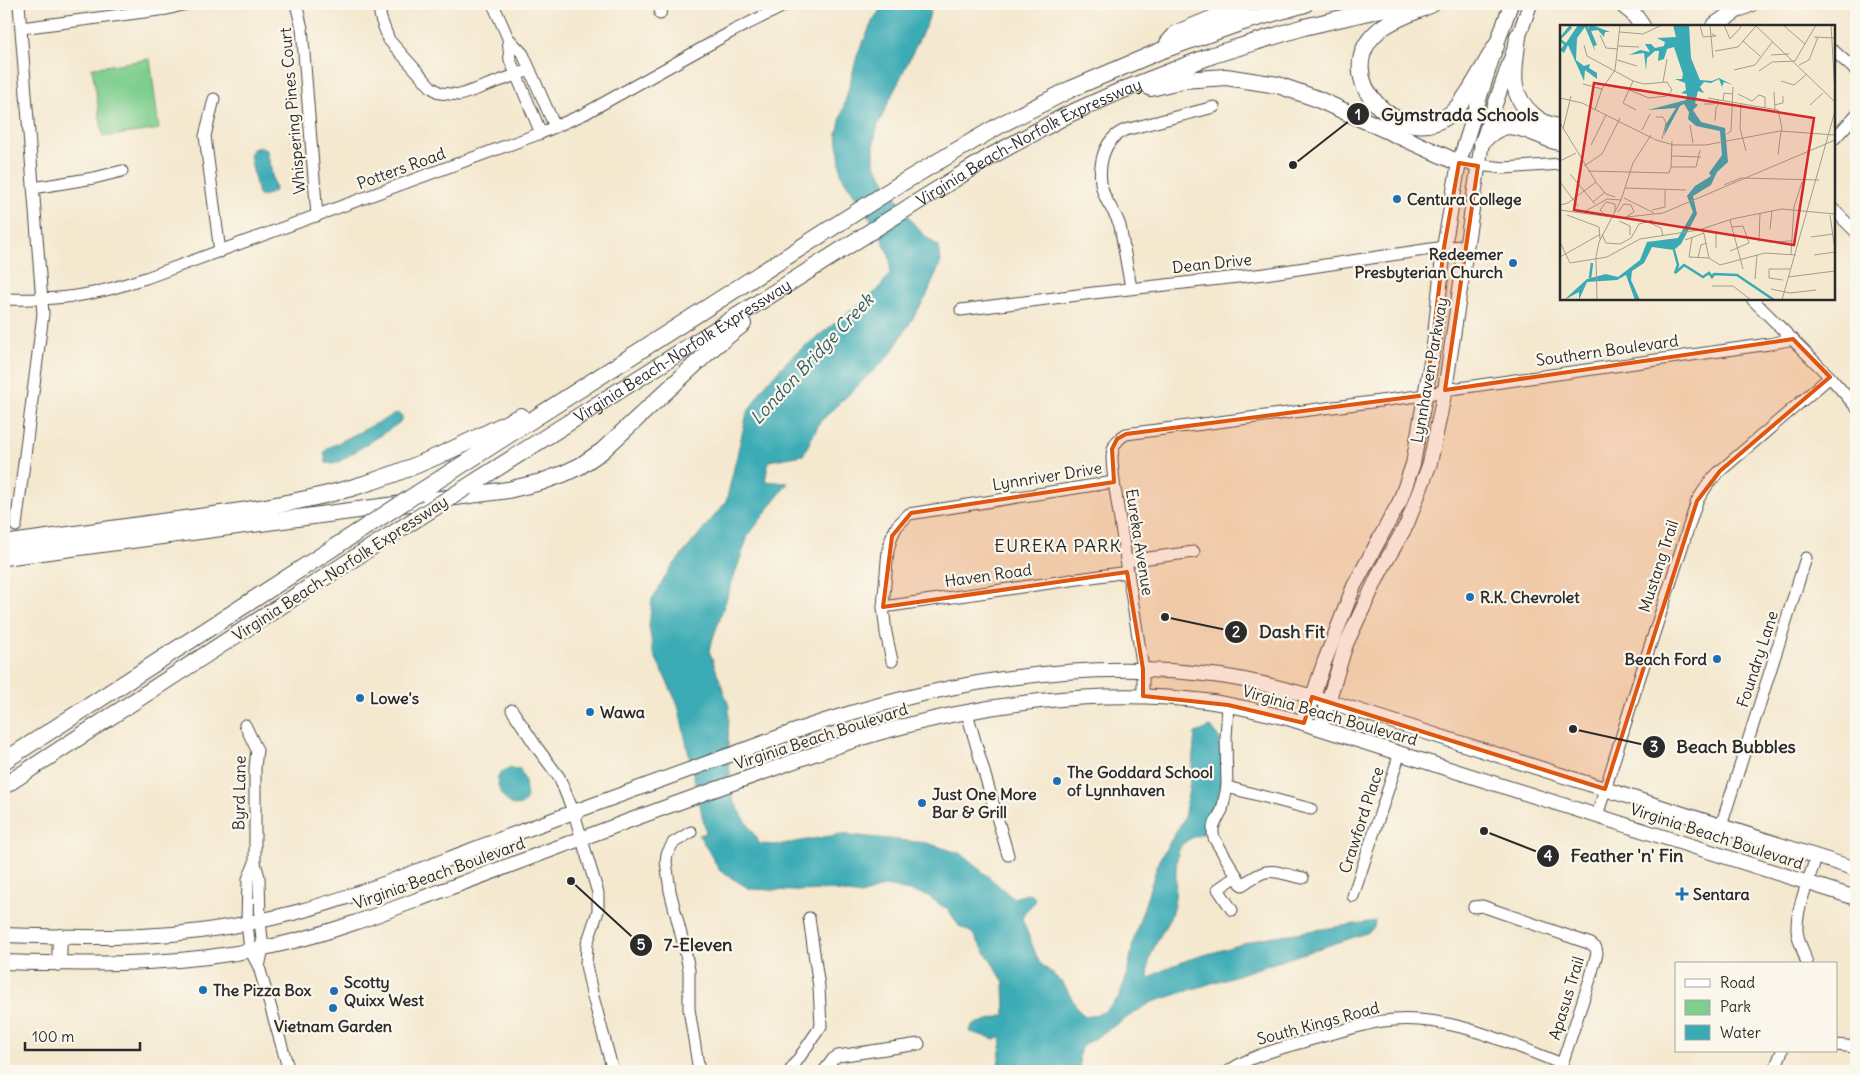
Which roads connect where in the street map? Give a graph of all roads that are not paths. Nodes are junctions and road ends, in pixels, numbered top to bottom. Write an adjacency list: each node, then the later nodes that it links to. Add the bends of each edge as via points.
1 (19, 4): 18 (street)
2 (186, 4): 18 (street)
3 (296, 4): 43 (street, Whispering Pines Court, via 302,28)
4 (378, 4): 26 (street, via 389,40 440,93 460,95)
5 (493, 4): 20 (street)
6 (788, 4): 15 (street, Potters Road)
7 (1248, 4): 22 (highway, via 1177,33)
8 (1305, 4): 22 (highway, Virginia Beach-Norfolk Expressway)
9 (1403, 4): 28 (highway, Virginia Beach-Norfolk Expressway, via 1352,14 1260,40 1191,63)
10 (1432, 4): 21 (highway, via 1378,30 1364,54 1360,66 1366,90 1387,114 1417,124 1434,123 1449,116)
11 (1511, 4): 21 (main road, Lynnhaven Parkway)
12 (1530, 4): 19 (main road, Lynnhaven Parkway)
13 (1622, 4): 16 (highway)
14 (1750, 4): 17 (highway)
15 (765, 8): 31 (street, Potters Road, via 584,114)
16 (1641, 25)
17 (1715, 25)
18 (21, 28): 41 (street)
19 (1518, 36): 32 (highway, via 1516,94 1539,120); 35 (main road, Lynnhaven Parkway)
20 (508, 38): 24 (street, via 523,54); 26 (street, via 510,60)
21 (1496, 46): 37 (main road, Lynnhaven Parkway)
22 (1160, 51): 57 (highway, Virginia Beach-Norfolk Expressway, via 1085,82 1000,125 849,216)
23 (1835, 52): 25 (street)
24 (530, 70): 26 (street); 31 (street)
25 (1856, 71)
26 (517, 75): 33 (street)
27 (214, 100): 47 (street, via 205,136)
28 (1091, 104): 37 (highway, via 1183,80 1226,77 1278,85 1315,98); 48 (highway, Virginia Beach-Norfolk Expressway, via 993,156)
29 (1214, 107): 49 (street, via 1125,130 1108,143 1101,166 1102,184 1120,226)
30 (1856, 114): 34 (street)
31 (555, 127): 33 (street, Potters Road)
32 (1560, 127)
33 (540, 133): 43 (street, Potters Road)
34 (1835, 138)
35 (1482, 142): 36 (highway, via 1503,126); 39 (main road, Lynnhaven Parkway)
36 (1560, 142)
37 (1460, 163): 39 (street); 46 (main road, Lynnhaven Parkway)
38 (1560, 164): 39 (street, via 1505,168)
39 (1478, 166): 45 (main road, Lynnhaven Parkway)
40 (122, 171): 41 (street)
41 (33, 188): 51 (street)
42 (1835, 211): 44 (street)
43 (317, 216): 47 (street, Potters Road)
44 (1856, 232)
45 (1466, 246): 46 (street, Dean Drive); 56 (main road, Lynnhaven Parkway)
46 (1444, 247): 49 (street, Dean Drive, via 1265,274); 58 (main road, Lynnhaven Parkway)
47 (220, 252): 51 (street, Potters Road, via 102,291)
48 (800, 276): 64 (highway, via 715,346 602,451 580,466 541,482 508,490); 81 (highway, Virginia Beach-Norfolk Expressway, bridge, via 362,553)
49 (1132, 288): 53 (street, Dean Drive)
50 (4, 299): 51 (street, Potters Road)
51 (42, 299): 61 (street, via 43,322)
52 (1754, 301): 54 (street)
53 (961, 310)
54 (1793, 339): 55 (street); 56 (street, Southern Boulevard)
55 (1830, 377): 59 (street); 83 (street, Mustang Trail, via 1720,471 1697,501)
56 (1445, 390): 58 (street, Southern Boulevard); 72 (main road, Lynnhaven Parkway, via 1430,463 1418,497 1346,644)
57 (578, 391): 62 (highway, via 425,462 351,488 253,510); 80 (highway, Virginia Beach-Norfolk Expressway, bridge)
58 (1426, 395): 60 (street, Lynnriver Drive, via 1126,434 1117,439 1112,449); 71 (main road, Lynnhaven Parkway, via 1409,480 1354,586)
59 (1856, 407)
60 (1114, 482): 66 (street, Eureka Avenue); 67 (street, Lynnriver Drive, via 909,514 897,526 888,550)
61 (16, 526)
62 (4, 544)
63 (1194, 552): 66 (street, Haven Road)
64 (4, 557)
65 (1806, 558): 87 (street, Foundry Lane)
66 (1127, 566): 67 (street, Haven Road); 69 (street, Eureka Avenue)
67 (883, 607): 68 (street, Lynnriver Drive)
68 (892, 661)
69 (1143, 669): 70 (street, Eureka Avenue); 71 (main road, Virginia Beach Boulevard, via 1231,677); 85 (main road, Virginia Beach Boulevard, via 1036,674 899,700 847,714)
70 (1143, 696): 73 (main road, Virginia Beach Boulevard); 75 (main road, Virginia Beach Boulevard, via 1056,700)
71 (1312, 697): 72 (main road, Virginia Beach Boulevard); 76 (main road, Lynnhaven Parkway)
72 (1328, 702): 78 (main road, Lynnhaven Parkway); 83 (main road, Virginia Beach Boulevard)
73 (1228, 705): 76 (main road, Virginia Beach Boulevard); 82 (street)
74 (512, 710): 85 (street, via 559,777)
75 (967, 713): 89 (main road, Virginia Beach Boulevard, via 883,732 823,751); 90 (street)
76 (1304, 723): 78 (main road, Virginia Beach Boulevard)
77 (245, 725): 101 (street, Byrd Lane, via 257,750 255,864 259,877)
78 (1320, 728): 79 (main road, Virginia Beach Boulevard)
79 (1400, 753): 86 (main road, Virginia Beach Boulevard); 96 (street, Crawford Place)
80 (4, 761)
81 (4, 786)
82 (1227, 787): 84 (street); 93 (street, via 1212,833)
83 (1605, 789): 86 (street, Mustang Trail); 87 (main road, Virginia Beach Boulevard)
84 (1311, 809)
85 (574, 813): 89 (street); 101 (main road, Virginia Beach Boulevard, via 324,904)
86 (1597, 816): 95 (main road, Virginia Beach Boulevard)
87 (1721, 826): 91 (main road, Virginia Beach Boulevard)
88 (691, 832): 116 (street, via 673,842 666,861 688,964 689,1009)
89 (582, 839): 104 (main road, Virginia Beach Boulevard, via 355,922); 115 (street, via 599,903 587,944 586,965)
90 (1008, 855)
91 (1816, 857): 92 (main road, Virginia Beach Boulevard); 95 (street)
92 (1856, 869)
93 (1237, 876): 94 (street, via 1242,885 1266,870); 99 (street, via 1218,889)
94 (1303, 878)
95 (1808, 883): 97 (main road, Virginia Beach Boulevard); 106 (street, via 1797,930)
96 (1353, 896)
97 (1856, 898)
98 (1474, 907): 113 (street, Apasus Trail, via 1482,906 1596,948 1592,976)
99 (1232, 910)
100 (809, 918): 112 (street, via 821,1026)
101 (254, 922): 103 (main road, Virginia Beach Boulevard, via 155,935); 104 (street, Byrd Lane)
102 (4, 935): 103 (main road, Virginia Beach Boulevard)
103 (60, 936): 107 (main road)
104 (256, 949): 107 (main road, Virginia Beach Boulevard, via 146,964); 114 (street, Byrd Lane)
105 (4, 962): 107 (main road, Virginia Beach Boulevard)
106 (1806, 962)
107 (59, 964)
108 (919, 1044): 117 (street, via 838,1056)
109 (1838, 1045): 110 (street)
110 (1856, 1047)
111 (1782, 1052): 119 (street)
112 (792, 1067)
113 (1561, 1068): 118 (street, South Kings Road, via 1516,1046 1457,1026 1404,1020 1357,1026 1250,1059)
114 (289, 1071)
115 (613, 1071)
116 (699, 1071)
117 (824, 1071)
118 (1229, 1071)
119 (1774, 1071)

